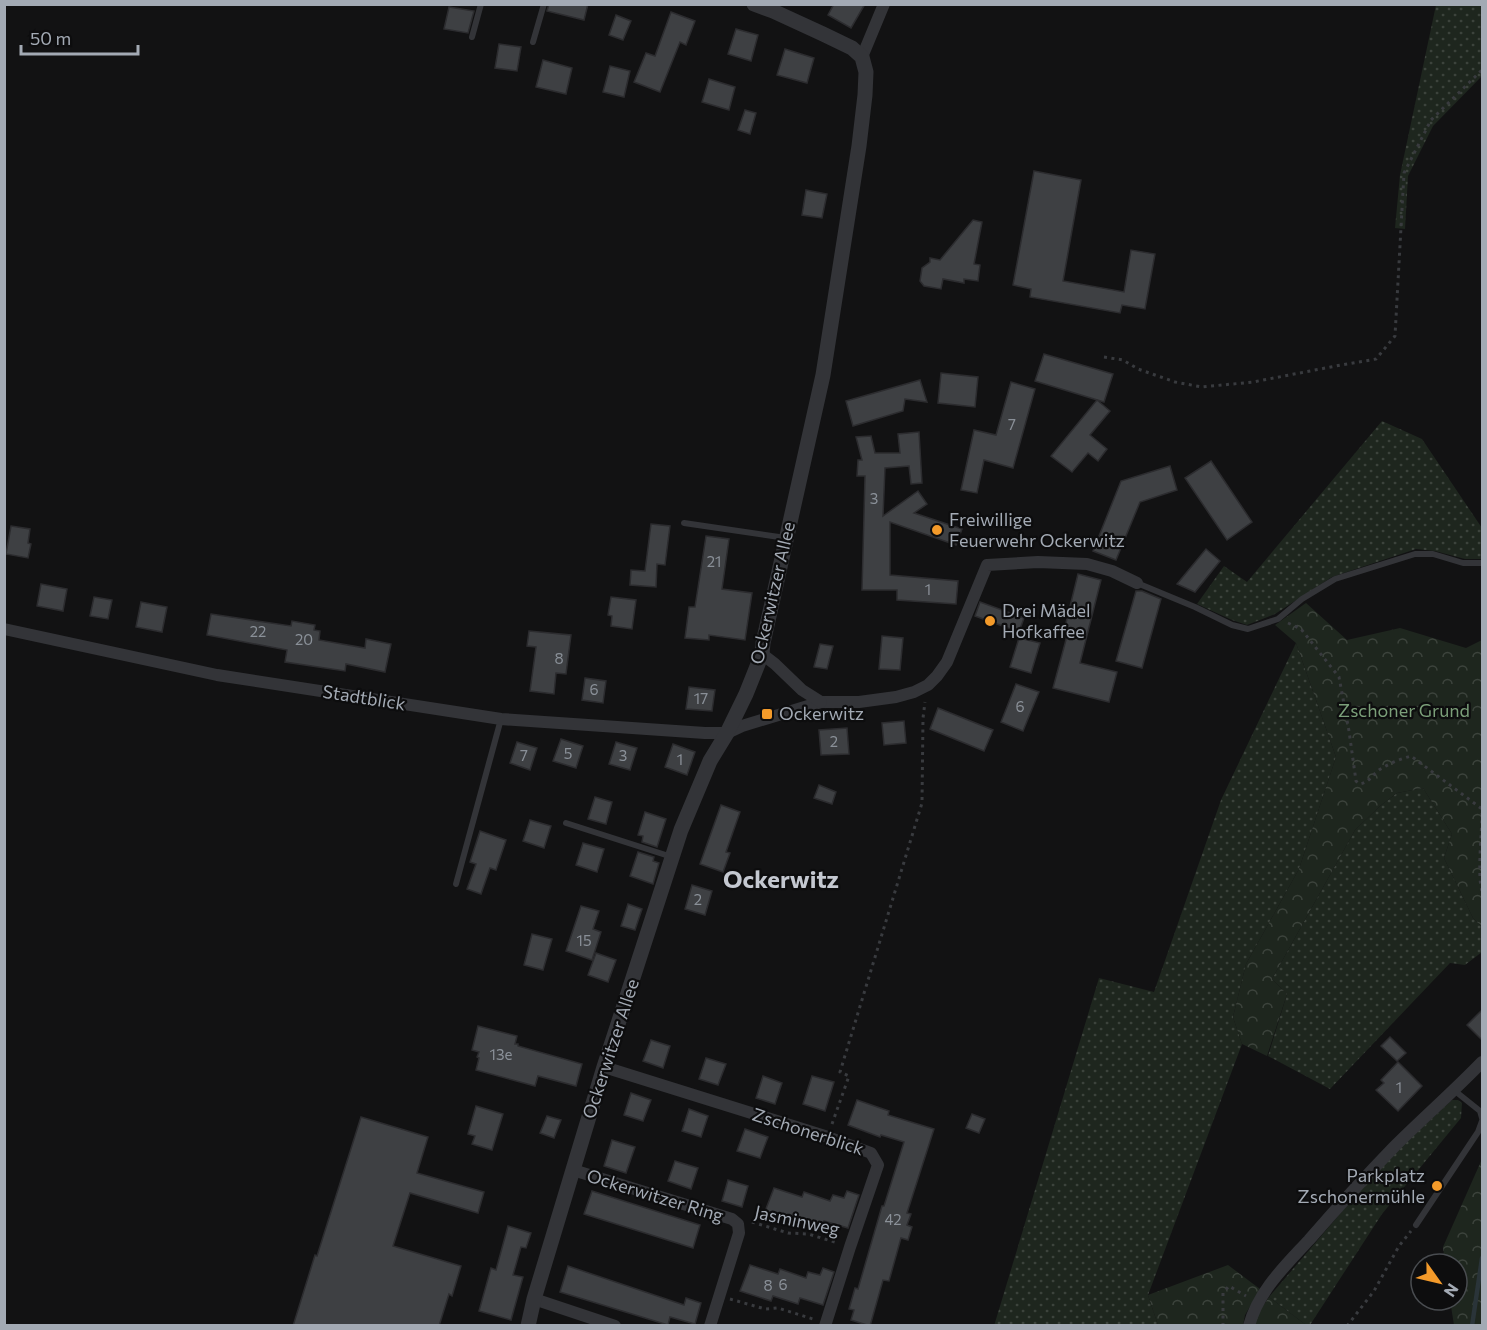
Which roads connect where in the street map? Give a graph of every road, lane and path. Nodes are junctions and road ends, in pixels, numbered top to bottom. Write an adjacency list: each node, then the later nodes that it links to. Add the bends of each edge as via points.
1 (481, 4): 5 (lane)
2 (544, 4): 6 (lane)
3 (754, 4): 7 (street, via 824,34)
4 (884, 4): 7 (street)
5 (472, 37)
6 (533, 42)
7 (862, 57): 11 (street, Ockerwitzer Allee, via 866,72 859,146 823,375)
8 (1482, 70): 9 (path, via 1431,120 1404,173 1395,336 1376,359 1253,382 1202,387 1175,382 1123,360)
9 (1104, 357)
10 (684, 523): 11 (lane)
11 (787, 538): 16 (street, Ockerwitzer Allee)
12 (1482, 562): 14 (lane, via 1463,563 1433,554 1415,554 1335,579)
13 (1137, 583): 14 (lane, via 1248,630); 17 (street, via 1087,564 987,565 947,662)
14 (1278, 619): 21 (path, via 1301,629 1339,677 1359,784 1366,783 1378,770 1411,756)
15 (4, 629): 19 (street, Stadtblick, via 217,675)
16 (762, 654): 18 (street); 20 (street, Ockerwitzer Allee)
17 (928, 685): 18 (street, Stadtblick, via 896,697); 30 (path, via 922,718 922,803 840,1072 849,1076)
18 (821, 702): 20 (street, Stadtblick)
19 (501, 719): 20 (street, Stadtblick); 24 (lane)
20 (727, 732): 23 (street, Ockerwitzer Allee, via 710,761)
21 (1482, 811): 25 (path)
22 (566, 823): 23 (lane)
23 (672, 857): 27 (street, Ockerwitzer Allee)
24 (456, 884)
25 (1482, 891)
26 (1482, 1062): 28 (street)
27 (604, 1067): 30 (street, Zschonerblick); 31 (street, Ockerwitzer Allee)
28 (1455, 1090): 29 (lane, via 1480,1112); 37 (street, via 1345,1199 1269,1285)
29 (1482, 1120): 33 (lane)
30 (828, 1137): 34 (street, Zschonerblick, via 871,1153 879,1165)
31 (573, 1170): 32 (street, Ockerwitzer Ring); 36 (street, Ockerwitzer Allee)
32 (738, 1224): 34 (path, Jasminweg, via 751,1222); 35 (street, Ockerwitzer Ring, via 739,1233)
33 (1416, 1225): 44 (path)
34 (850, 1247): 38 (street, Zschonerblick)
35 (720, 1296): 38 (path, via 765,1309 778,1308); 41 (street, Ockerwitzer Ring)
36 (534, 1299): 39 (street, Ockerwitzer Allee); 40 (street)
37 (1258, 1303): 42 (path, via 1229,1287 1223,1293); 43 (street)
38 (826, 1324)
39 (528, 1326)
40 (615, 1326)
41 (710, 1326)
42 (1224, 1326)
43 (1249, 1326)
44 (1347, 1326)

